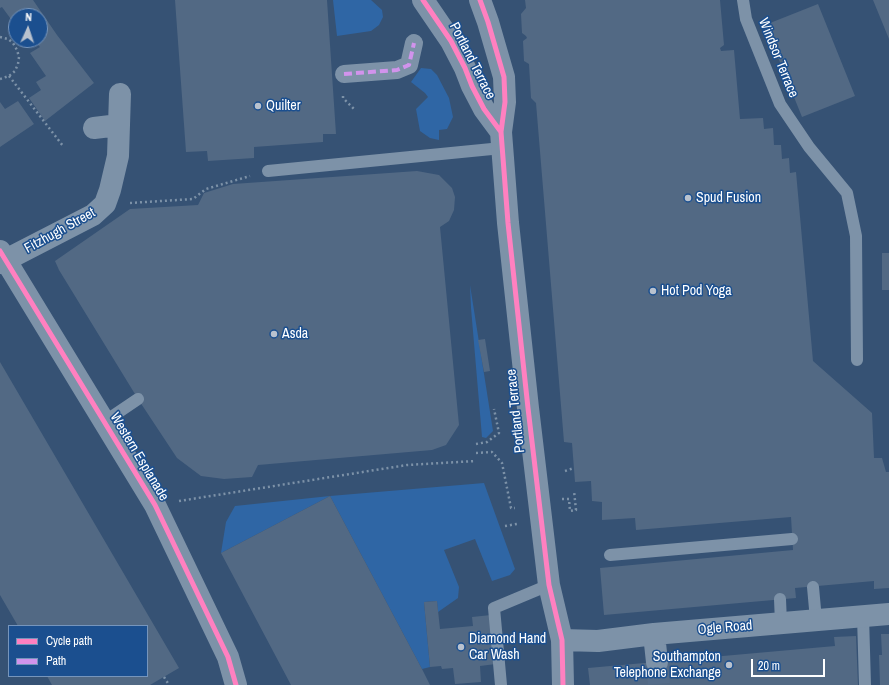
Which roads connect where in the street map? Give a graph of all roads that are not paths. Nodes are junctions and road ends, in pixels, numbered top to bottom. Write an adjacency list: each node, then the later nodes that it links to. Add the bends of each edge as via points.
1 (423, 0): 9 (street, Portland Terrace, via 451,41)
2 (480, 0): 9 (street, Portland Terrace, via 504,77)
3 (743, 0): 12 (lane, Windsor Terrace, via 746,19 780,104 793,125 847,193 856,236)
4 (414, 44): 5 (street, via 409,65 397,70)
5 (344, 74)
6 (120, 94): 7 (street, Fitzhugh Street)
7 (119, 125): 8 (street); 11 (street, Fitzhugh Street, via 118,156 105,204 93,215)
8 (94, 128)
9 (502, 140): 10 (lane); 17 (street, Portland Terrace, via 521,346)
10 (268, 171)
11 (2, 258): 14 (street, Western Esplanade)
12 (857, 360)
13 (138, 399): 14 (lane)
14 (104, 422): 27 (street, Western Esplanade, via 155,505 228,657)
15 (792, 540): 16 (lane)
16 (610, 555)
17 (549, 586): 25 (street, Portland Terrace); 28 (lane, via 494,608)
18 (813, 587): 22 (lane)
19 (780, 599): 23 (lane)
20 (889, 614): 21 (street, Ogle Road)
21 (863, 616): 22 (street, Ogle Road); 30 (lane)
22 (816, 620): 23 (street, Ogle Road)
23 (781, 623): 24 (street, Ogle Road)
24 (654, 634): 25 (street, Ogle Road, via 598,641); 26 (street)
25 (562, 640): 29 (street, Portland Terrace)
26 (657, 662)
27 (236, 685)
28 (501, 685)
29 (562, 685)
30 (865, 685)

